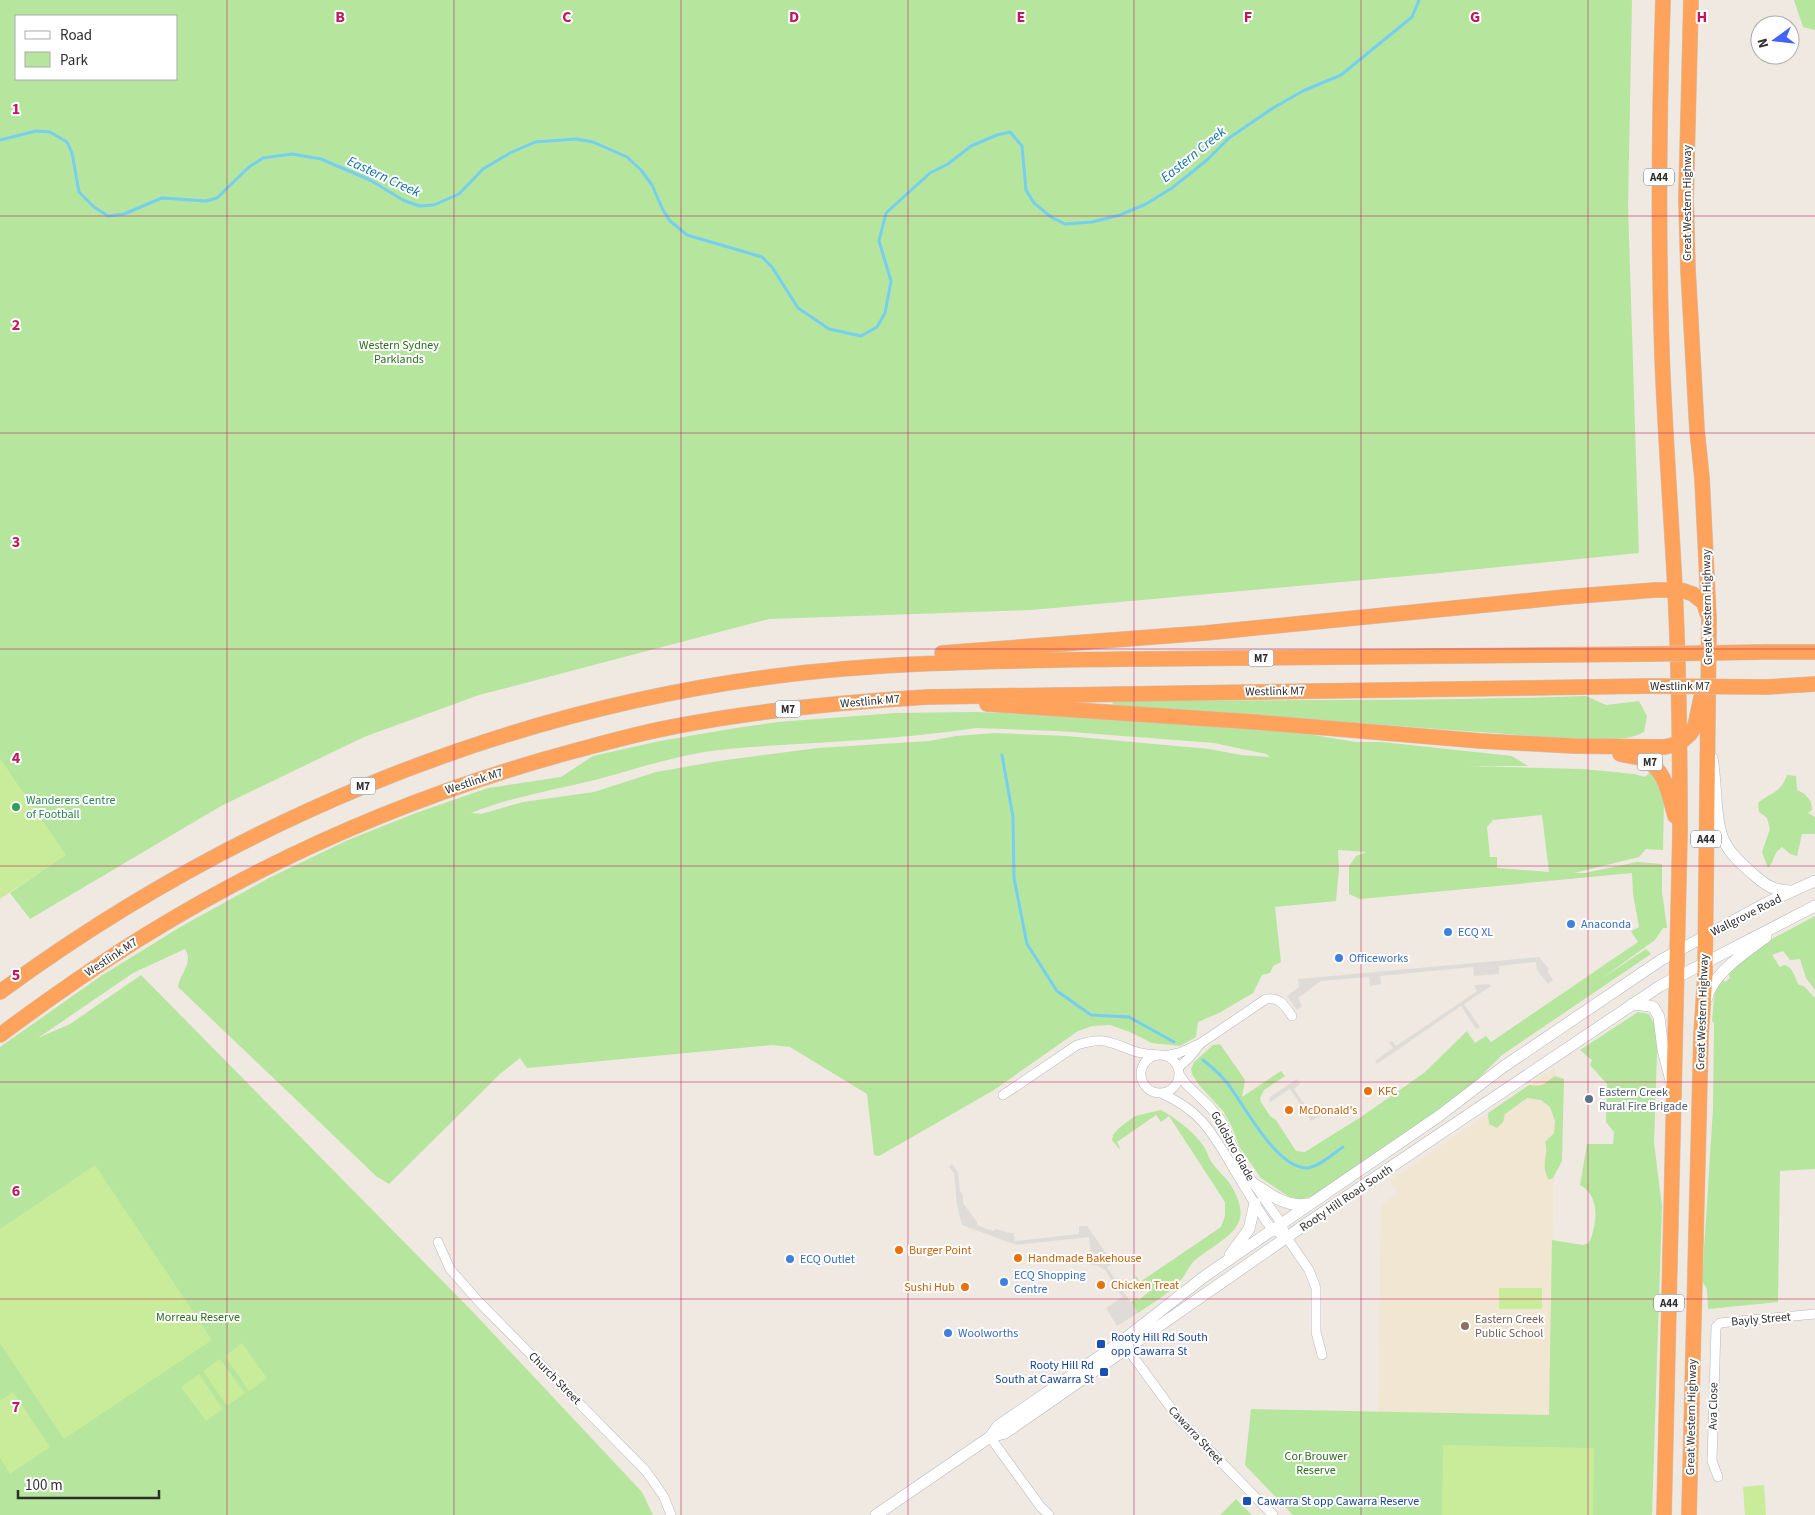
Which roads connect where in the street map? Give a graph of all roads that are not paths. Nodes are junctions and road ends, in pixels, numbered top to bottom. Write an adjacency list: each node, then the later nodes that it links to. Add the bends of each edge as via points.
1 (1663, 0): 3 (highway, Great Western Highway / A44, via 1659,206 1662,354)
2 (1690, 0): 6 (highway, Great Western Highway / A44, via 1686,208 1688,280)
3 (1673, 567): 4 (highway, Great Western Highway / A44); 5 (highway, via 1664,581 1560,592)
4 (1675, 590): 5 (highway, via 1564,597); 6 (highway, via 1699,598); 14 (highway, Great Western Highway / A44)
5 (1477, 607): 8 (highway, via 1205,633 927,654)
6 (1709, 619): 9 (highway, Great Western Highway / A44)
7 (1815, 652): 8 (highway, M7, bridge, via 988,661)
8 (872, 666): 25 (highway, M7, via 698,688 513,732 428,761 276,825 215,856 122,909)
9 (1708, 668): 13 (highway, Great Western Highway / A44); 14 (highway, via 1694,726)
10 (1808, 684): 11 (highway); 12 (highway, Westlink M7 / M7, bridge)
11 (1815, 692)
12 (927, 697): 15 (highway, M7, via 993,705); 28 (highway, Westlink M7 / M7, via 772,710 676,726 465,783 376,817 248,877 122,950)
13 (1708, 742): 18 (main road, via 1715,772 1719,828 1728,848 1769,887); 21 (highway, Great Western Highway / A44)
14 (1680, 743): 15 (highway, M7, via 1665,748); 16 (highway, Great Western Highway / A44)
15 (1575, 746): 16 (highway, M7, via 1642,758 1656,767 1665,781)
16 (1680, 832): 22 (highway, Great Western Highway / A44)
17 (1815, 881): 18 (main road, Wallgrove Road)
18 (1794, 890): 21 (main road, Wallgrove Road)
19 (1815, 906): 20 (main road, Wallgrove Road)
20 (1785, 922): 23 (main road, Wallgrove Road); 29 (main road, via 1712,984)
21 (1705, 936): 22 (main road, Wallgrove Road); 23 (highway, Great Western Highway / A44)
22 (1677, 951): 24 (highway, Great Western Highway / A44); 40 (main road, Rooty Hill Road South, via 1511,1061 1439,1116)
23 (1705, 962): 24 (main road, Rooty Hill Road South); 29 (highway, Great Western Highway / A44)
24 (1677, 977): 26 (main road, Rooty Hill Road South); 35 (highway, Great Western Highway / A44)
25 (0, 992)
26 (1632, 1004): 35 (main road, via 1650,1006 1659,1017); 42 (main road, Rooty Hill Road South)
27 (1292, 1016): 30 (street, via 1281,1001 1266,999)
28 (0, 1034)
29 (1701, 1035): 56 (highway, Great Western Highway / A44)
30 (1201, 1043): 32 (street); 33 (street)
31 (1130, 1050): 32 (street); 34 (street, Goldsbro Glade); 37 (street, via 1101,1040 1077,1045)
32 (1162, 1056): 33 (street, Goldsbro Glade, via 1171,1058); 34 (street, via 1147,1061)
33 (1179, 1071): 36 (street, via 1176,1085); 38 (street, Goldsbro Glade, via 1186,1084 1216,1113 1237,1159)
34 (1141, 1072): 36 (street, Goldsbro Glade, via 1148,1089)
35 (1673, 1090): 55 (highway, Great Western Highway / A44)
36 (1161, 1094): 39 (street, Goldsbro Glade, via 1184,1104 1206,1124)
37 (1003, 1095)
38 (1253, 1183): 40 (main road, via 1287,1204); 41 (street, Goldsbro Glade)
39 (1255, 1203): 41 (street, Goldsbro Glade); 44 (main road, via 1249,1229)
40 (1308, 1204): 41 (main road, Rooty Hill Road South)
41 (1277, 1226): 42 (street); 44 (main road, Rooty Hill Road South)
42 (1287, 1238): 47 (main road, Rooty Hill Road South); 48 (street, via 1309,1270 1316,1288 1316,1332)
43 (438, 1242): 51 (street, Church Street, via 450,1270 646,1471 664,1497)
44 (1224, 1262): 47 (main road, Rooty Hill Road South, via 1180,1294)
45 (1815, 1314): 46 (street, Bayly Street, via 1720,1323)
46 (1714, 1334): 50 (street, Ava Close, via 1712,1461)
47 (1124, 1345): 49 (main road, Rooty Hill Road South, via 998,1426); 54 (street, Cawarra Street, via 1179,1419)
48 (1322, 1355)
49 (990, 1438): 52 (main road, Rooty Hill Road South); 53 (street)
50 (1718, 1477)
51 (671, 1515)
52 (876, 1515)
53 (1049, 1515)
54 (1273, 1515)
55 (1664, 1515)
56 (1689, 1515)

